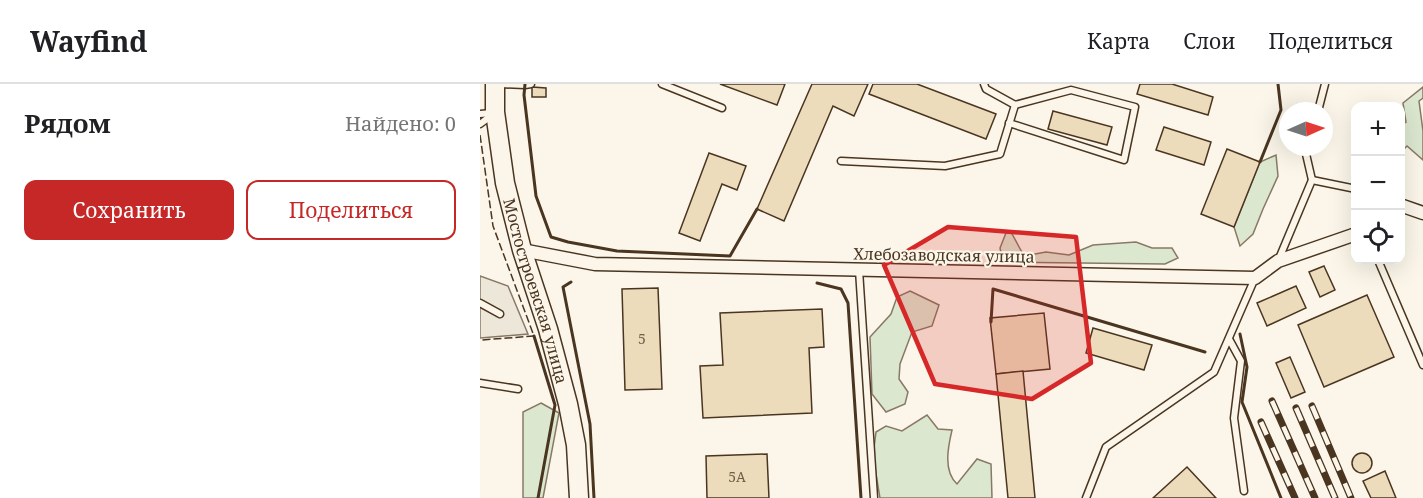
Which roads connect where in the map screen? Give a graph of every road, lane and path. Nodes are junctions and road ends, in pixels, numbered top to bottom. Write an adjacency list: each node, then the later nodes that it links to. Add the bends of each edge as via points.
1 (495, 84): 10 (main road, Мостостроевская улица)
2 (501, 84): 3 (lane)
3 (531, 84)
4 (662, 84): 9 (lane)
5 (984, 84): 8 (lane, via 986,89)
6 (1325, 84): 7 (lane)
7 (1320, 102)
8 (1015, 105): 11 (lane); 11 (lane, via 1071,90 1135,107 1124,160)
9 (722, 108)
10 (488, 113): 12 (lane); 20 (main road, Мостостроевская улица)
11 (1009, 123): 14 (lane, via 1000,154 945,166)
12 (480, 124)
13 (1306, 156): 15 (lane)
14 (842, 160)
15 (1312, 180): 16 (lane); 21 (lane)
16 (1351, 188)
17 (1405, 206): 18 (street)
18 (1423, 213)
19 (1351, 236): 21 (street)
20 (522, 250): 23 (street, Хлебозаводская улица, via 595,264); 32 (main road, Мостостроевская улица, via 568,404 576,445)
21 (1278, 261): 24 (street)
22 (1380, 264): 28 (lane)
23 (859, 270): 24 (street, Хлебозаводская улица); 33 (lane)
24 (1255, 278): 27 (lane)
25 (480, 303): 26 (lane)
26 (500, 314)
27 (1229, 339): 31 (lane, via 1241,362 1233,418); 34 (lane, via 1214,372 1106,447)
28 (1423, 366)
29 (480, 383): 30 (lane)
30 (518, 389)
31 (1244, 490)
32 (579, 498)
33 (874, 498)
34 (1086, 498)

